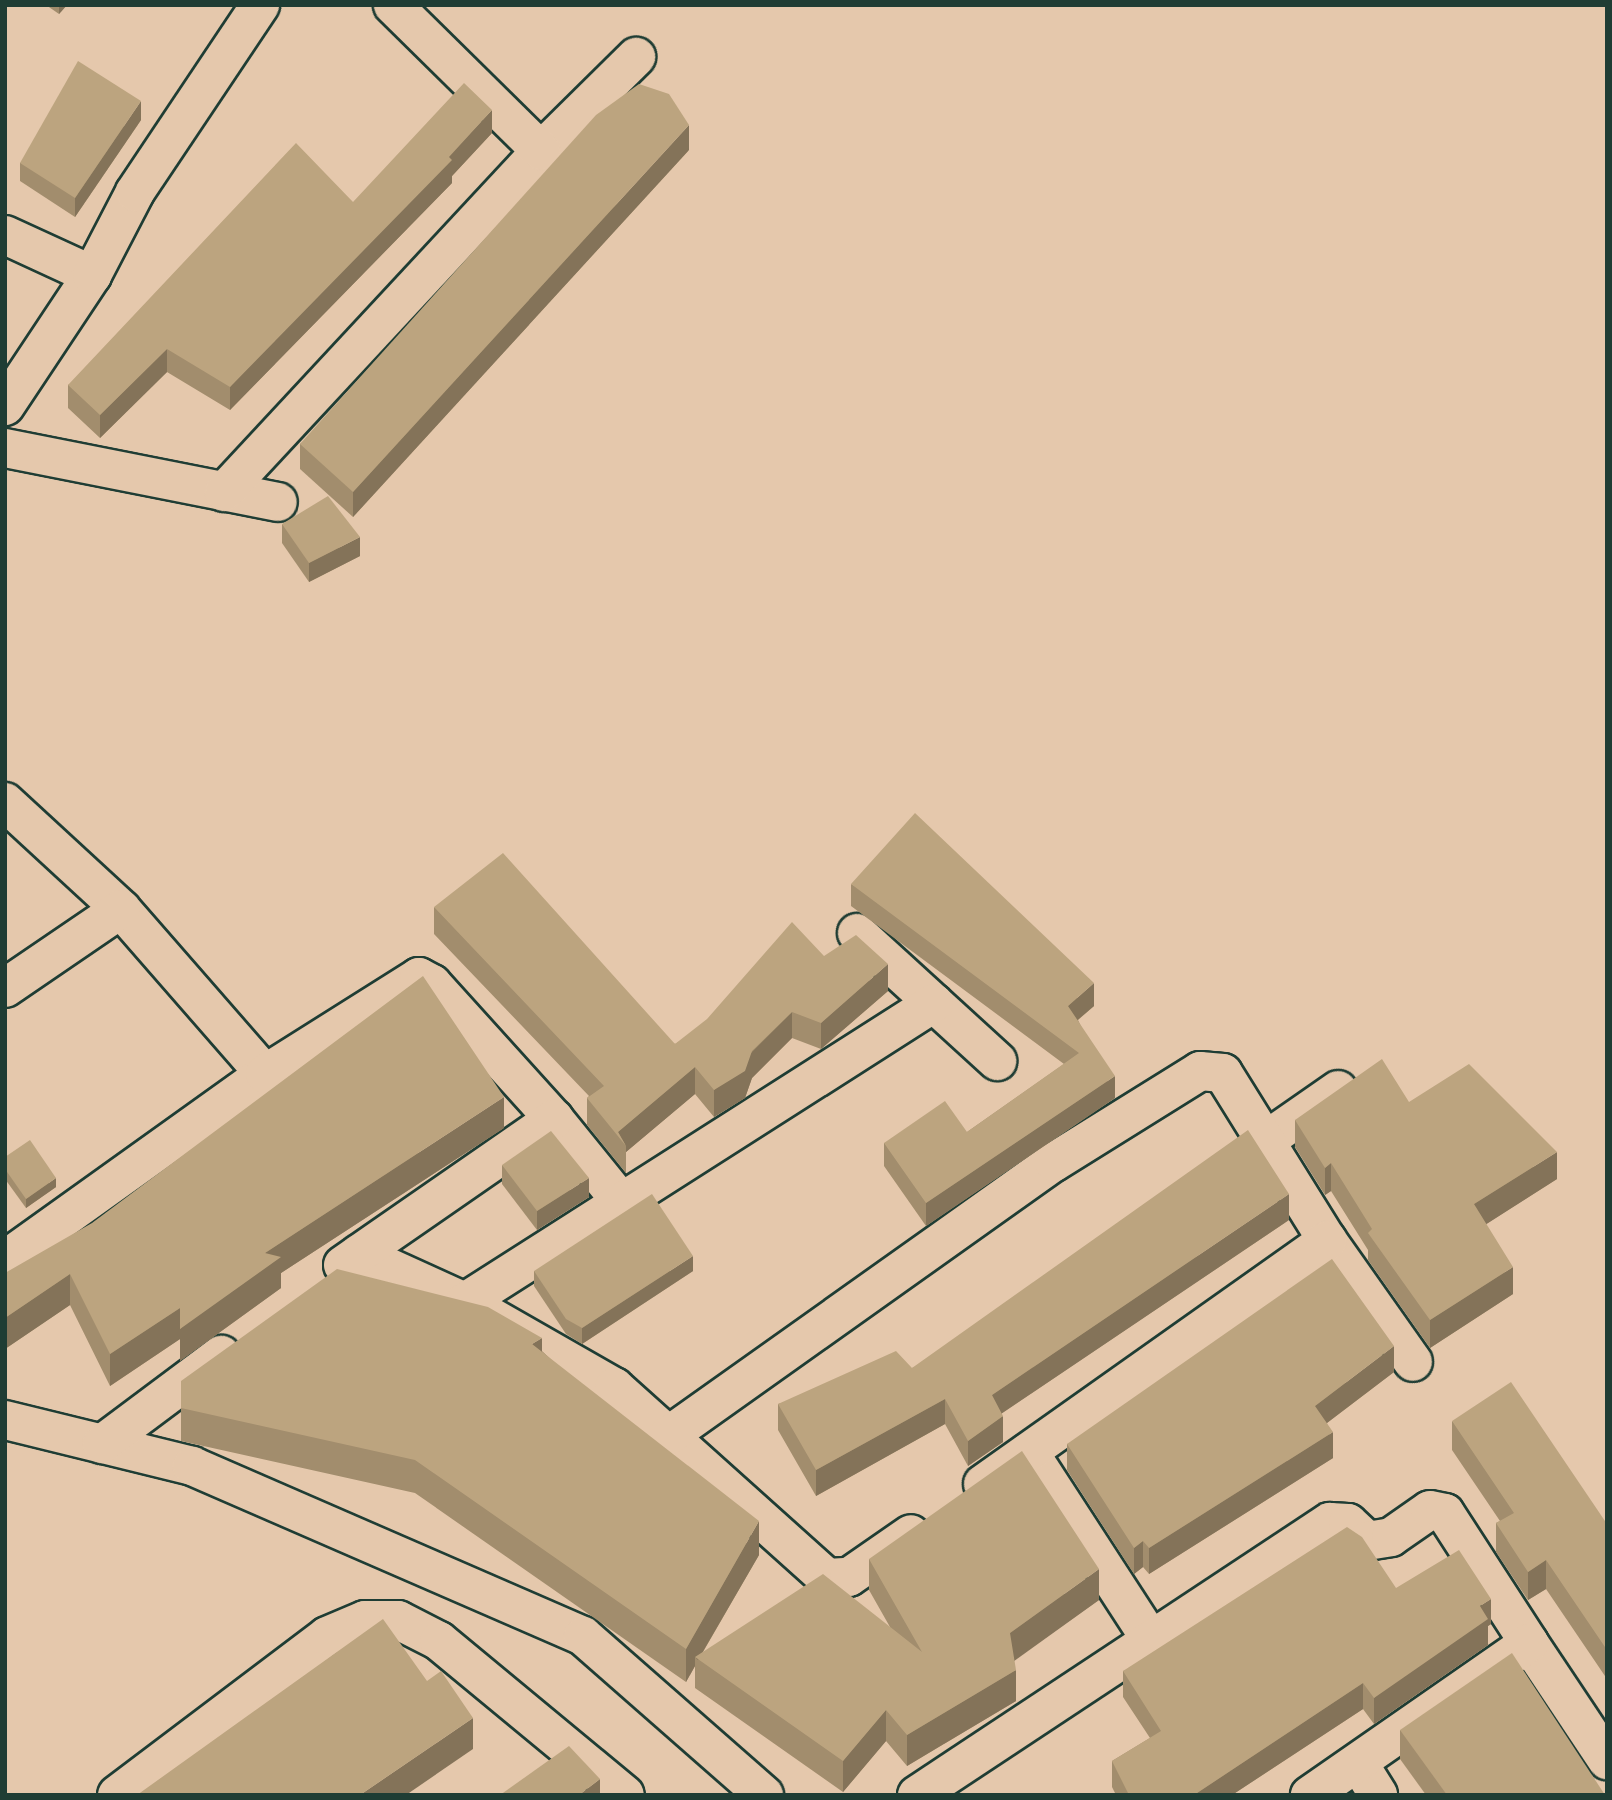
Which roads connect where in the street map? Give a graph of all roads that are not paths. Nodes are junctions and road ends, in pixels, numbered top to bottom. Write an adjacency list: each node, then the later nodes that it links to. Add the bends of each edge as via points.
1 (260, 5): 6 (street, via 135,192)
2 (393, 5): 4 (street)
3 (636, 57): 4 (street)
4 (541, 151): 9 (street)
5 (5, 235): 6 (street)
6 (92, 275): 7 (street)
7 (5, 406)
8 (5, 448): 9 (street)
9 (224, 492): 10 (street)
10 (278, 502)
11 (5, 802): 12 (street)
12 (121, 909): 14 (street); 18 (street)
13 (857, 933): 15 (street)
14 (5, 988)
15 (934, 1003): 16 (street); 21 (street)
16 (997, 1061)
17 (1371, 1068): 20 (street)
18 (265, 1074): 19 (street, via 419,977); 24 (street)
19 (554, 1119): 21 (street); 23 (street)
20 (1265, 1141): 22 (street); 30 (street, via 1223,1073 1200,1071 1054,1161)
21 (624, 1205): 26 (street)
22 (1327, 1240): 28 (street); 32 (street)
23 (359, 1254): 25 (street); 26 (street)
24 (5, 1260)
25 (314, 1287)
26 (465, 1302): 30 (street, via 614,1387)
27 (247, 1336): 31 (street)
28 (1413, 1362)
29 (5, 1420): 31 (street)
30 (668, 1436): 32 (street, via 827,1578 849,1577)
31 (102, 1444): 41 (street, via 192,1466 583,1636)
32 (1029, 1452): 33 (street)
33 (1151, 1640): 34 (street, via 1330,1522 1348,1523 1367,1541 1391,1537 1430,1510 1445,1513 1457,1528); 42 (street)
34 (1528, 1643): 36 (street); 38 (street)
35 (568, 1750): 37 (street); 39 (street, via 439,1641 398,1620 365,1620 327,1636); 40 (street)
36 (1607, 1760)
37 (535, 1772)
38 (1369, 1779): 43 (street)
39 (117, 1795)
40 (625, 1795)
41 (764, 1795)
42 (917, 1795)
43 (1310, 1795)

